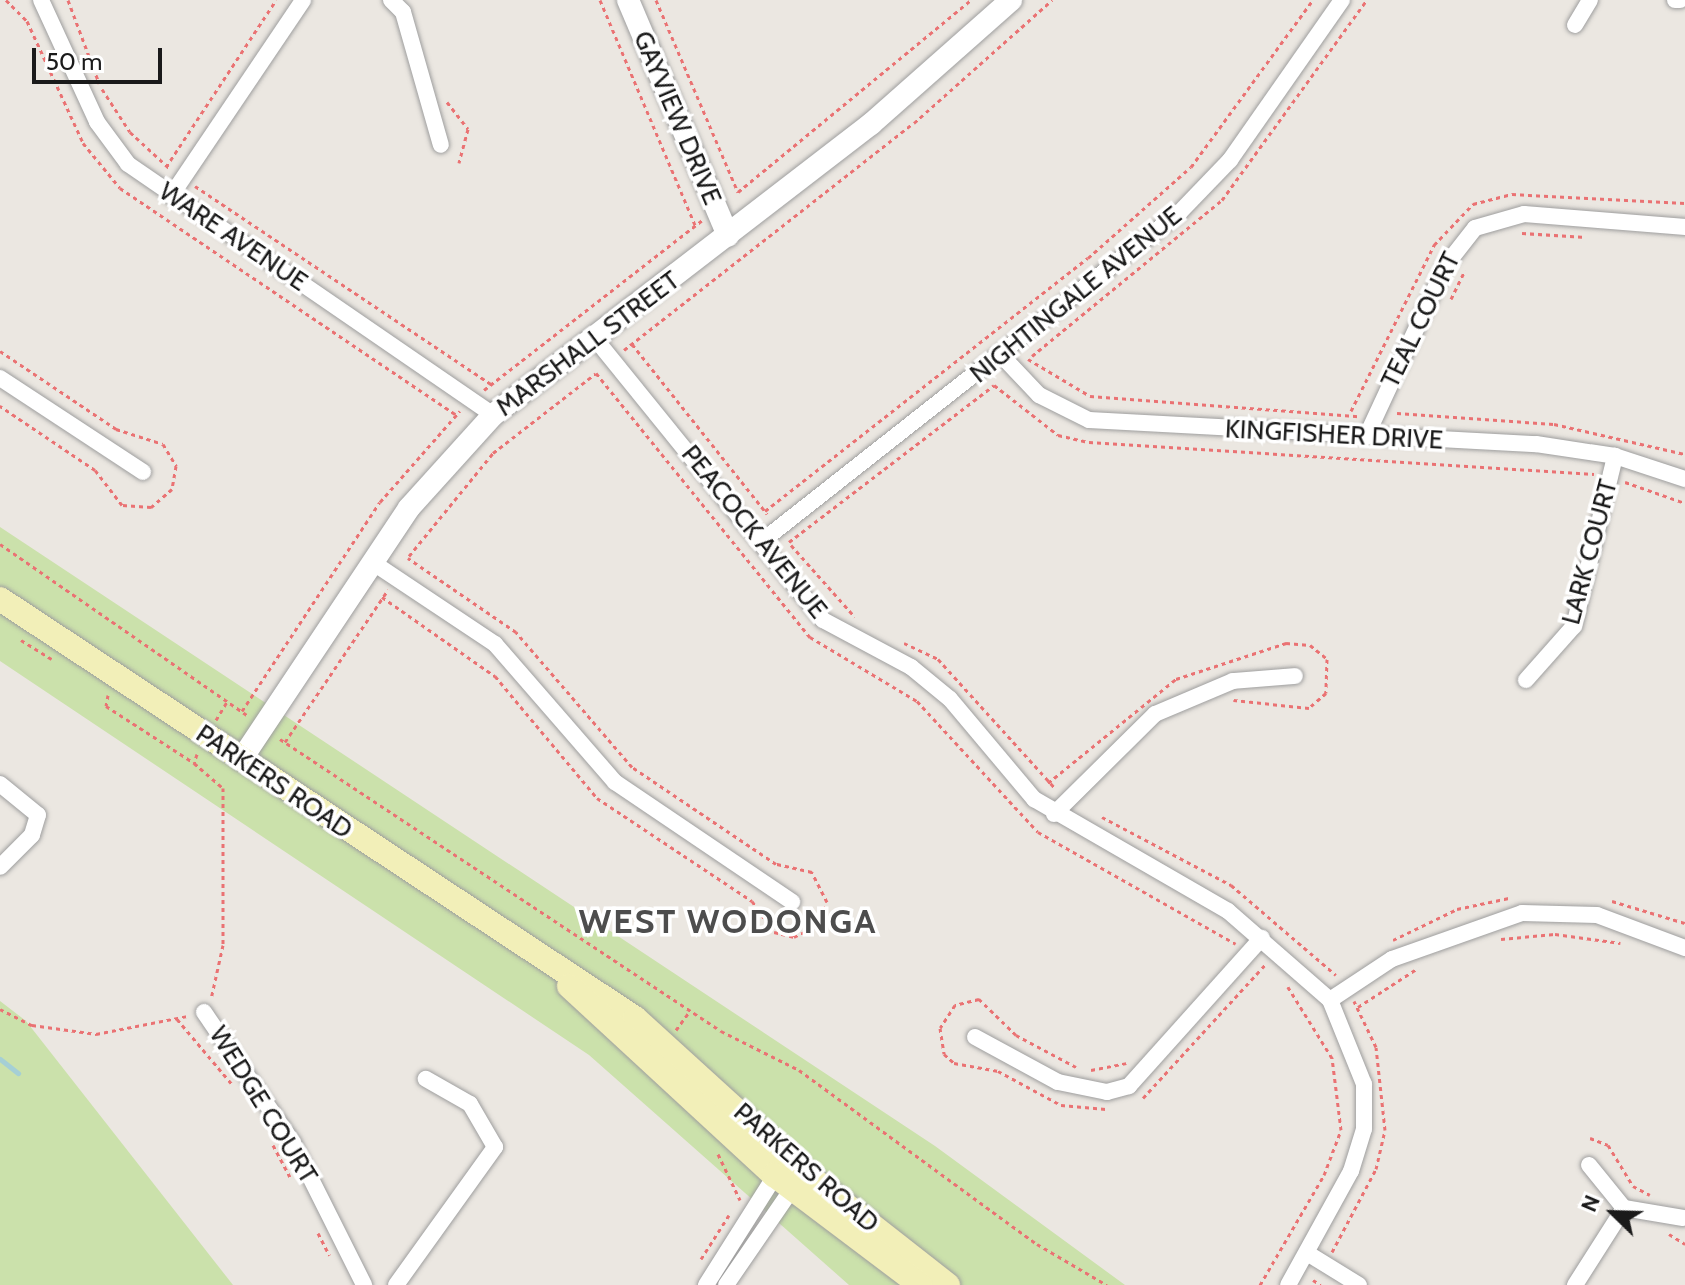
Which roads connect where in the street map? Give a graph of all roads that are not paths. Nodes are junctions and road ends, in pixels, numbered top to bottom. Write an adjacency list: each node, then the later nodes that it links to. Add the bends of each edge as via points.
1 (41, 0): 10 (street, WARE AVENUE, via 111,143)
2 (303, 0): 10 (street)
3 (391, 0): 9 (street, via 407,24)
4 (628, 0): 12 (street, GAYVIEW DRIVE)
5 (1011, 0): 12 (street, MARSHALL STREET, via 871,124)
6 (1342, 0): 14 (street, NIGHTINGALE AVENUE, via 1208,184)
7 (1590, 0): 8 (street)
8 (1575, 25)
9 (441, 145)
10 (171, 196): 16 (street, WARE AVENUE)
11 (1685, 227): 17 (street, TEAL COURT, via 1524,214 1475,228 1446,265)
12 (728, 236): 13 (street, MARSHALL STREET)
13 (597, 341): 16 (street, MARSHALL STREET); 21 (street, PEACOCK AVENUE)
14 (1007, 363): 17 (street, KINGFISHER DRIVE, via 1039,395 1089,420); 21 (street, NIGHTINGALE AVENUE)
15 (0, 378): 19 (street)
16 (493, 415): 22 (street, MARSHALL STREET, via 424,490)
17 (1366, 437): 18 (street, KINGFISHER DRIVE, via 1536,444)
18 (1615, 456): 20 (street, KINGFISHER DRIVE); 25 (street, LARK COURT, via 1574,626)
19 (143, 472)
20 (1685, 479)
21 (761, 542): 28 (street, PEACOCK AVENUE, via 823,620 911,667 950,699)
22 (372, 562): 26 (street, MARSHALL STREET); 30 (street, via 511,660 615,782)
23 (0, 599): 26 (main road, PARKERS ROAD)
24 (1295, 676): 28 (street, via 1233,681 1155,714)
25 (1526, 680)
26 (241, 760): 33 (main road, PARKERS ROAD)
27 (0, 784): 29 (street, via 38,815 32,835)
28 (1054, 814): 31 (street, PEACOCK AVENUE, via 1154,863)
29 (0, 867)
30 (792, 902)
31 (1262, 938): 34 (street, PEACOCK AVENUE); 36 (street, via 1129,1086 1107,1092 1058,1082)
32 (1685, 948): 34 (street, via 1597,915 1522,913 1392,959)
33 (548, 966): 39 (main road, PARKERS ROAD); 39 (main road, PARKERS ROAD, via 591,987 666,1044)
34 (1330, 1000): 42 (street, PEACOCK AVENUE, via 1353,1049 1366,1108 1351,1171)
35 (204, 1012): 43 (street, WEDGE COURT, via 293,1143)
36 (975, 1037)
37 (426, 1079): 44 (street, via 470,1104 495,1147)
38 (1589, 1165): 40 (street)
39 (789, 1173): 45 (street); 46 (street); 47 (main road, PARKERS ROAD); 48 (main road, PARKERS ROAD)
40 (1624, 1208): 41 (street); 51 (street)
41 (1683, 1218)
42 (1307, 1253): 49 (street, PEACOCK AVENUE); 50 (street)
43 (364, 1285)
44 (396, 1285)
45 (706, 1285)
46 (726, 1285)
47 (920, 1285)
48 (948, 1285)
49 (1288, 1285)
50 (1359, 1285)
51 (1575, 1285)

